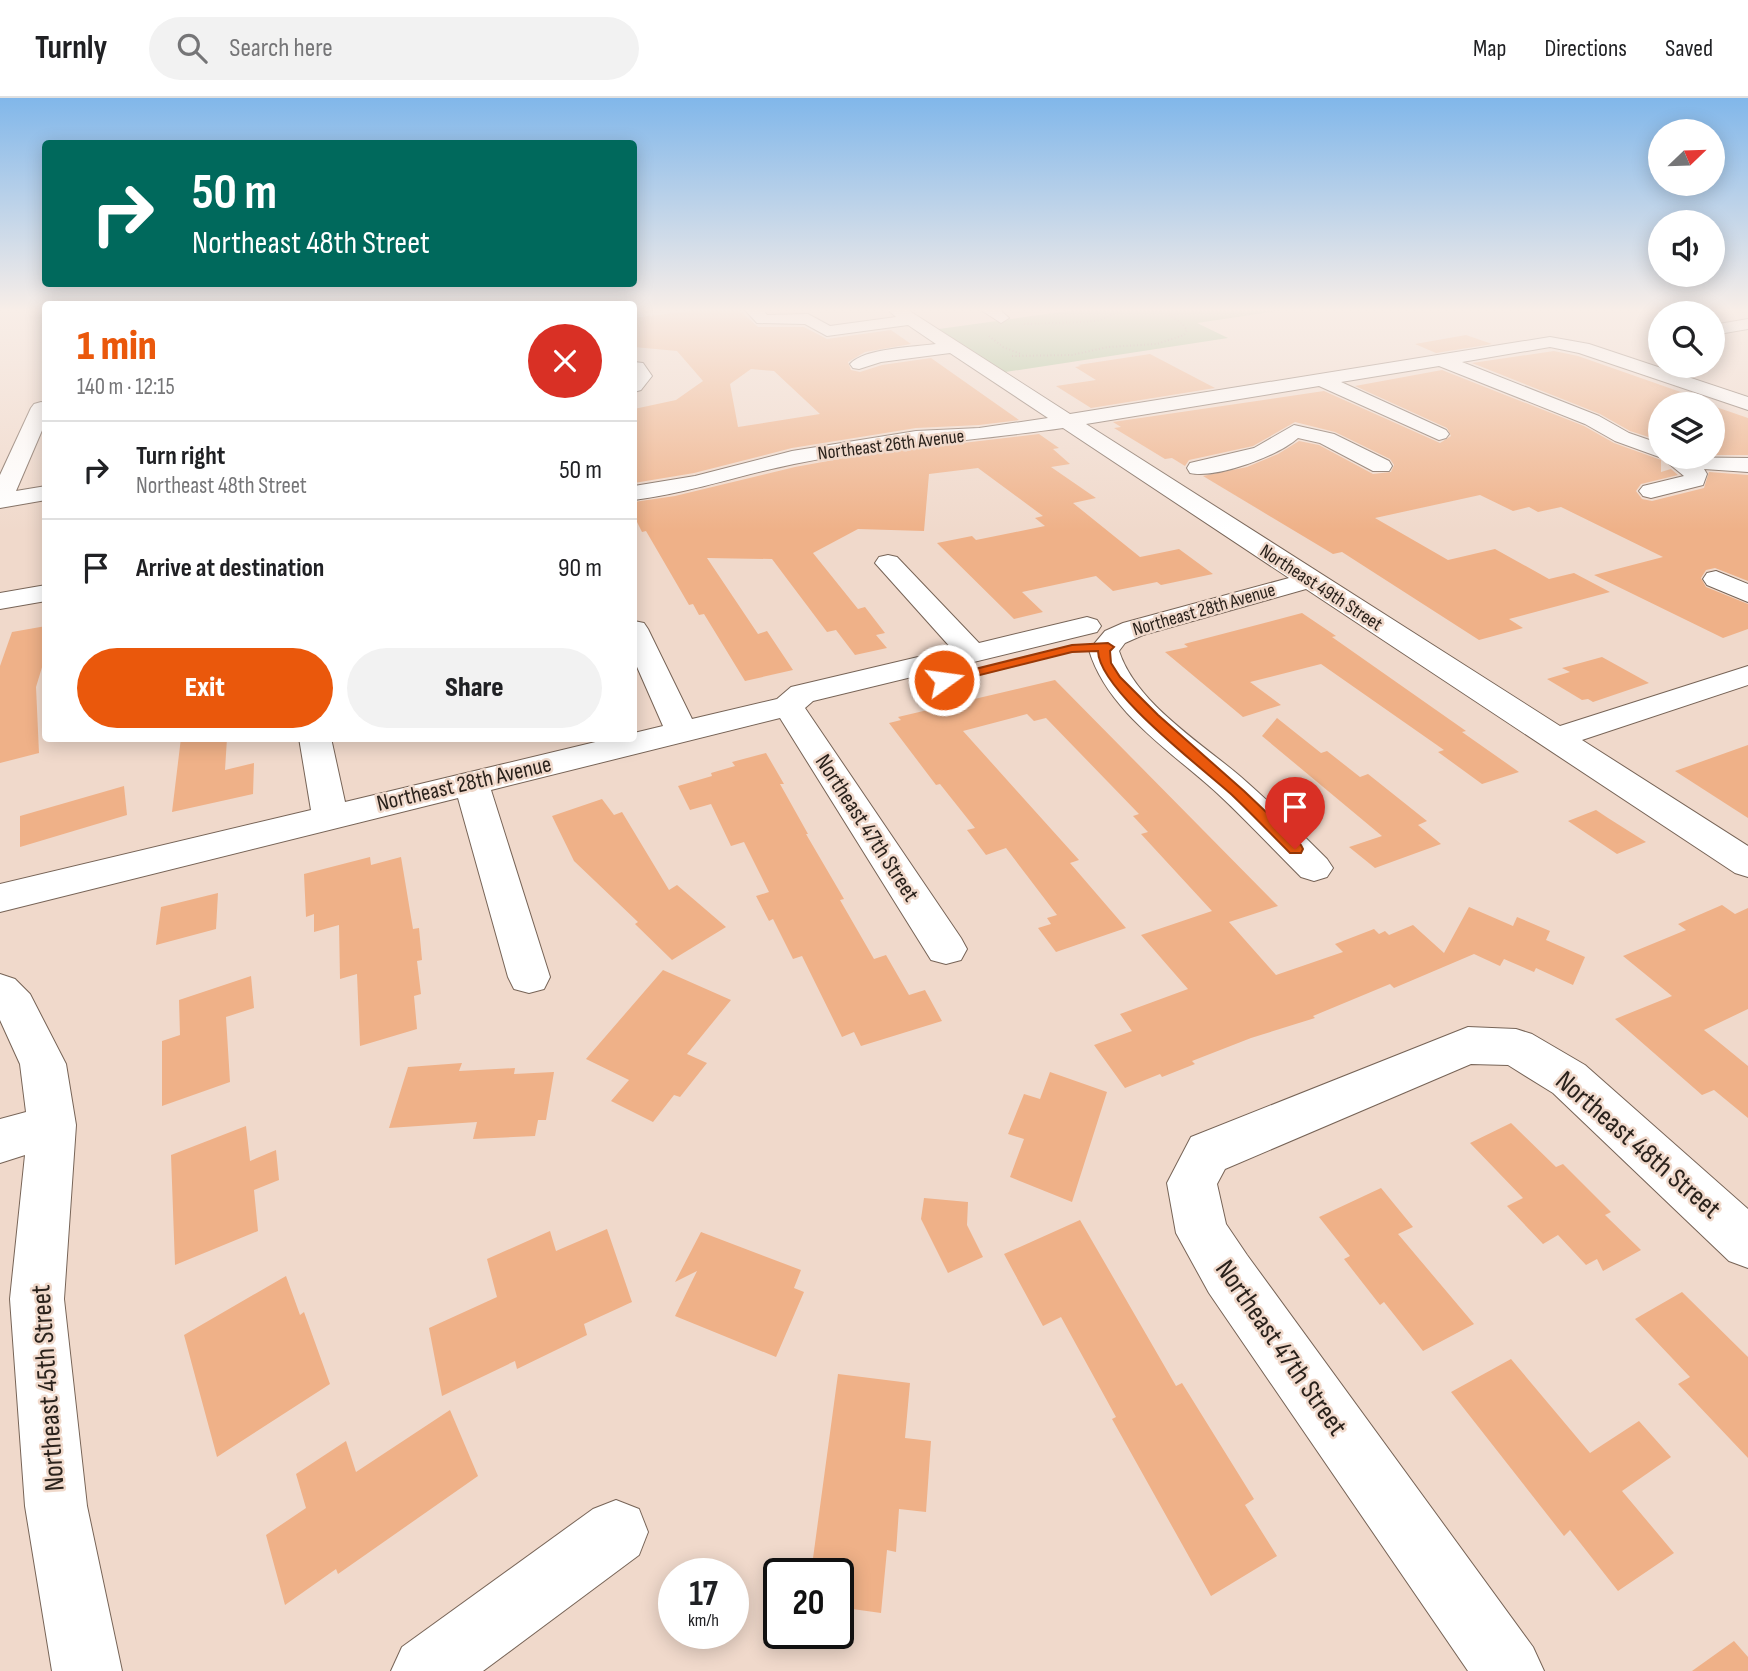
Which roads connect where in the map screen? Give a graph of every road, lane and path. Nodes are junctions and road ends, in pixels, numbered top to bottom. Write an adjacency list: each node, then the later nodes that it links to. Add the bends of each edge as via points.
1 (1009, 383): 9 (street, Northeast 49th Street)
2 (1302, 383): 6 (street, Northeast 26th Avenue)
3 (1329, 383): 11 (street)
4 (1500, 383): 12 (street)
5 (1686, 383): 7 (street, Northeast 26th Avenue)
6 (1241, 394): 9 (street, Northeast 26th Avenue); 10 (street)
7 (1748, 404)
8 (42, 405): 21 (street)
9 (1063, 419): 19 (street, Northeast 26th Avenue, via 792,458); 24 (street, Northeast 49th Street)
10 (1282, 419): 15 (street); 16 (street, via 1284,441 1251,457)
11 (1439, 434)
12 (1648, 447)
13 (1725, 465): 14 (street)
14 (1748, 465)
15 (1381, 466)
16 (1198, 468)
17 (1689, 469): 18 (street, via 1696,474 1695,480)
18 (1651, 491)
19 (637, 493)
20 (42, 494): 21 (street)
21 (0, 500)
22 (888, 563): 30 (street)
23 (1716, 579): 27 (street)
24 (1310, 580): 29 (street, Northeast 28th Avenue); 35 (street, Northeast 49th Street)
25 (42, 594): 26 (street)
26 (0, 601)
27 (1746, 603)
28 (637, 635): 34 (street)
29 (1100, 641): 30 (street, Northeast 28th Avenue); 32 (street); 40 (street, via 1105,663 1143,708)
30 (972, 653): 33 (street, Northeast 28th Avenue, via 802,694)
31 (1748, 675): 35 (street)
32 (936, 683)
33 (788, 706): 34 (street, Northeast 28th Avenue); 42 (street, Northeast 47th Street)
34 (682, 732): 37 (street, Northeast 28th Avenue)
35 (1554, 739): 39 (street, Northeast 49th Street)
36 (316, 742): 38 (street)
37 (471, 781): 38 (street, Northeast 28th Avenue); 43 (street)
38 (330, 816): 41 (street, Northeast 28th Avenue)
39 (1748, 864)
40 (1314, 867)
41 (0, 898)
42 (946, 949)
43 (529, 977)
44 (0, 991): 46 (street, Northeast 45th Street, via 15,1006 43,1064)
45 (1365, 1086): 48 (street, Northeast 48th Street, via 1468,1045 1516,1047 1569,1079); 52 (street, Northeast 47th Street, via 1208,1153 1192,1183 1202,1233)
46 (52, 1125): 47 (street); 50 (street, Northeast 45th Street, via 37,1299 56,1506)
47 (0, 1141)
48 (1748, 1243)
49 (616, 1532): 51 (street)
50 (87, 1671)
51 (426, 1671)
52 (1509, 1671)

